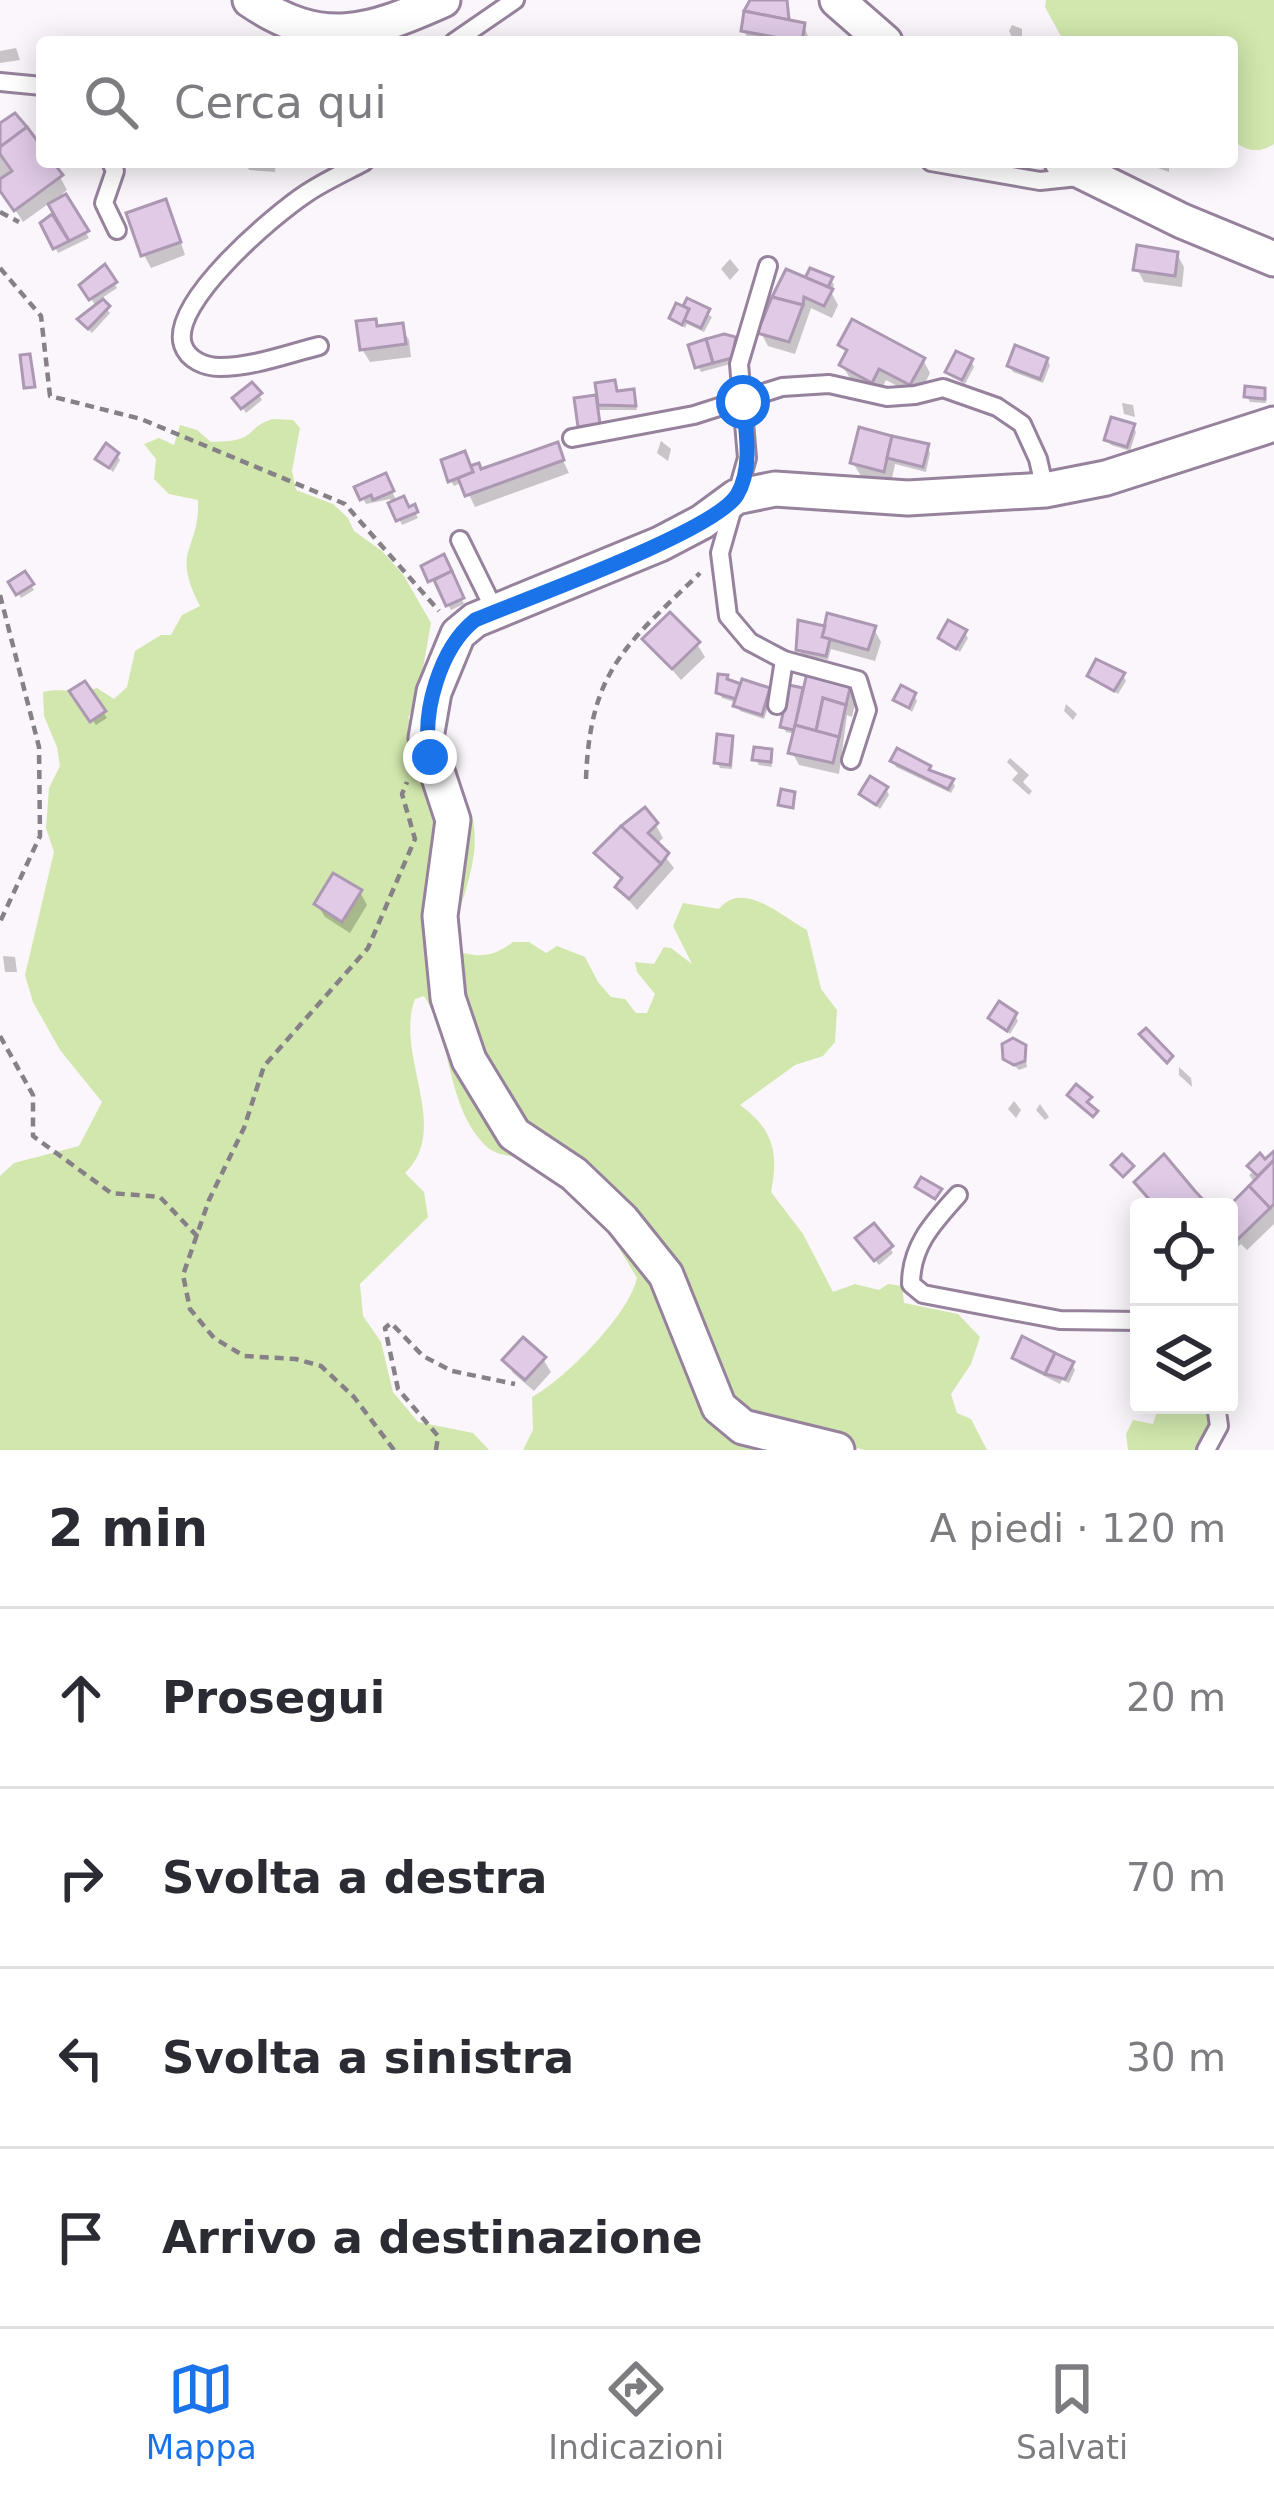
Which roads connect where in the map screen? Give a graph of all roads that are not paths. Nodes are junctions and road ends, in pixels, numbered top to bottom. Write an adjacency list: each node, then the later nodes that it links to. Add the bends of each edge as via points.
1 (250, 0): 2 (street, via 299,28 347,31 385,26)
2 (443, 0)
3 (514, 0): 5 (lane)
4 (837, 0): 6 (street)
5 (463, 36)
6 (878, 36)
7 (0, 82): 8 (lane)
8 (36, 85)
9 (114, 168): 13 (lane, via 104,203)
10 (353, 168): 16 (lane, via 305,194 221,267 182,327 194,360 215,368)
11 (965, 168): 12 (lane, via 1040,181)
12 (1077, 169): 14 (street)
13 (117, 230)
14 (1274, 259)
15 (768, 266): 17 (lane, via 740,364)
16 (319, 346)
17 (743, 402): 19 (lane); 20 (lane, via 782,387 829,384 887,397 943,388 1022,424); 21 (lane, via 748,458)
18 (1274, 424): 20 (street)
19 (572, 438)
20 (1045, 490): 21 (street, via 908,498 775,489)
21 (736, 497): 23 (street, via 660,544); 24 (lane, via 720,553 728,616 750,642)
22 (460, 540): 23 (lane)
23 (495, 611): 30 (street, via 458,634 426,738 453,820 440,916 448,998 470,1060 497,1112 529,1148 574,1174 666,1275 719,1407 742,1427)
24 (784, 660): 25 (lane); 26 (lane, via 858,680 866,710)
25 (777, 705)
26 (851, 760)
27 (958, 1195): 28 (lane, via 915,1252 911,1284 922,1294 1038,1318)
28 (1130, 1321)
29 (1217, 1414): 31 (lane)
30 (837, 1450)
31 (1206, 1450)

